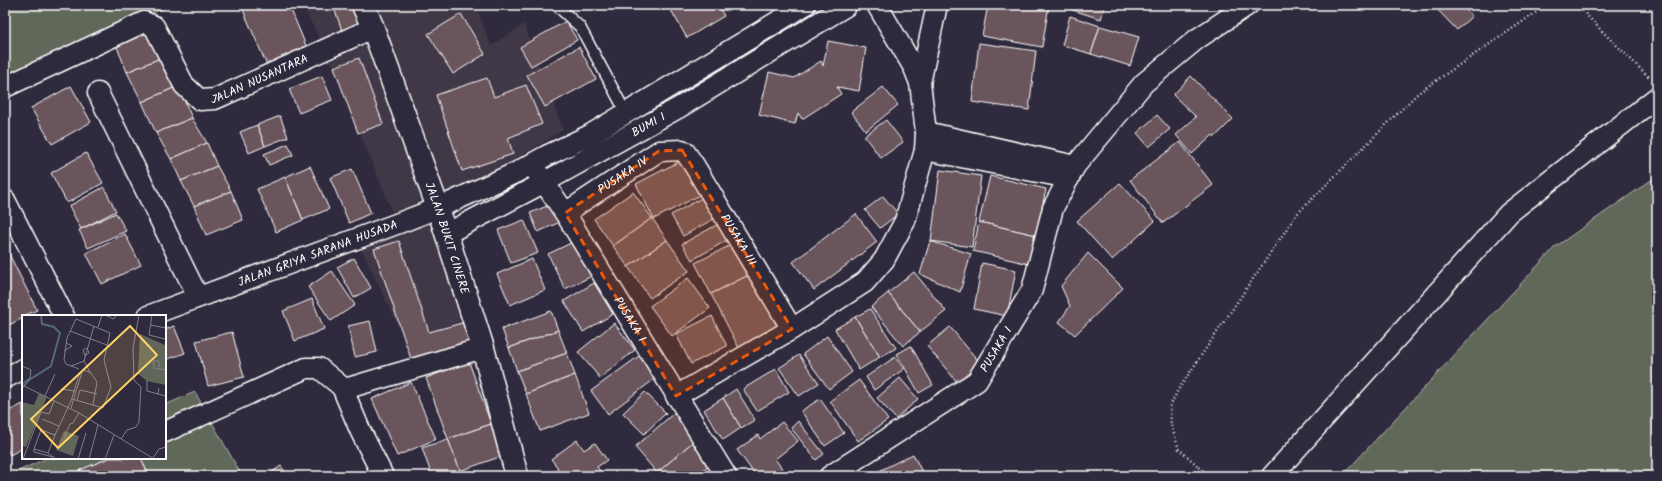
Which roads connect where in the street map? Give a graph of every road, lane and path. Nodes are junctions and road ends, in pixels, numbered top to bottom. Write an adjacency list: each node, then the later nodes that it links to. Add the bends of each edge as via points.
1 (363, 5): 10 (main road, JALAN BUKIT CINERE)
2 (556, 5): 15 (lane, via 580,27)
3 (805, 5): 15 (street, BUMI I)
4 (876, 5): 9 (street, via 856,9); 11 (street, via 914,68)
5 (937, 5): 11 (street)
6 (1248, 5): 19 (street, PUSAKA I, via 1197,39 1144,83)
7 (1547, 5): 39 (path, via 1418,93 1296,215 1178,390 1170,406 1171,425 1179,449)
8 (1577, 5): 13 (path)
9 (845, 6): 20 (street, BUMI I, via 680,107)
10 (373, 28): 12 (street, JALAN NUSANTARA, via 215,99 200,100 184,85 154,26 144,22); 22 (main road, JALAN BUKIT CINERE)
11 (920, 83): 16 (street)
12 (5, 87)
13 (1654, 89): 40 (street, via 1509,213)
14 (98, 93): 25 (street)
15 (626, 113): 18 (street, BUMI I, via 588,136)
16 (926, 141): 19 (street); 28 (street, via 905,221 884,260 865,282)
17 (685, 152): 23 (street, PUSAKA IV, via 659,151); 28 (street, PUSAKA III)
18 (532, 164): 20 (street, PUSAKA I); 22 (street, BUMI I)
19 (1072, 172): 38 (street, PUSAKA I, via 1052,208 1032,290 977,381)
20 (544, 183): 23 (street, PUSAKA I); 24 (street, BUMI I)
21 (5, 200): 26 (street)
22 (438, 208): 24 (main road, JALAN BUKIT CINERE); 25 (street, JALAN GRIYA SARANA HUSADA)
23 (565, 213): 33 (street, PUSAKA I)
24 (446, 234): 29 (main road, JALAN BUKIT CINERE)
25 (198, 297): 27 (street, JALAN GRIYA SARANA HUSADA)
26 (63, 315)
27 (151, 315)
28 (792, 329): 33 (street)
29 (483, 348): 32 (street, via 348,388); 36 (main road, JALAN BUKIT CINERE)
30 (22, 370): 31 (street)
31 (5, 378)
32 (342, 387): 34 (street, via 319,368 306,368); 35 (street)
33 (676, 396): 37 (street, PUSAKA I)
34 (166, 432)
35 (383, 476)
36 (517, 476)
37 (726, 476)
38 (830, 476)
39 (1209, 476)
40 (1272, 476)

